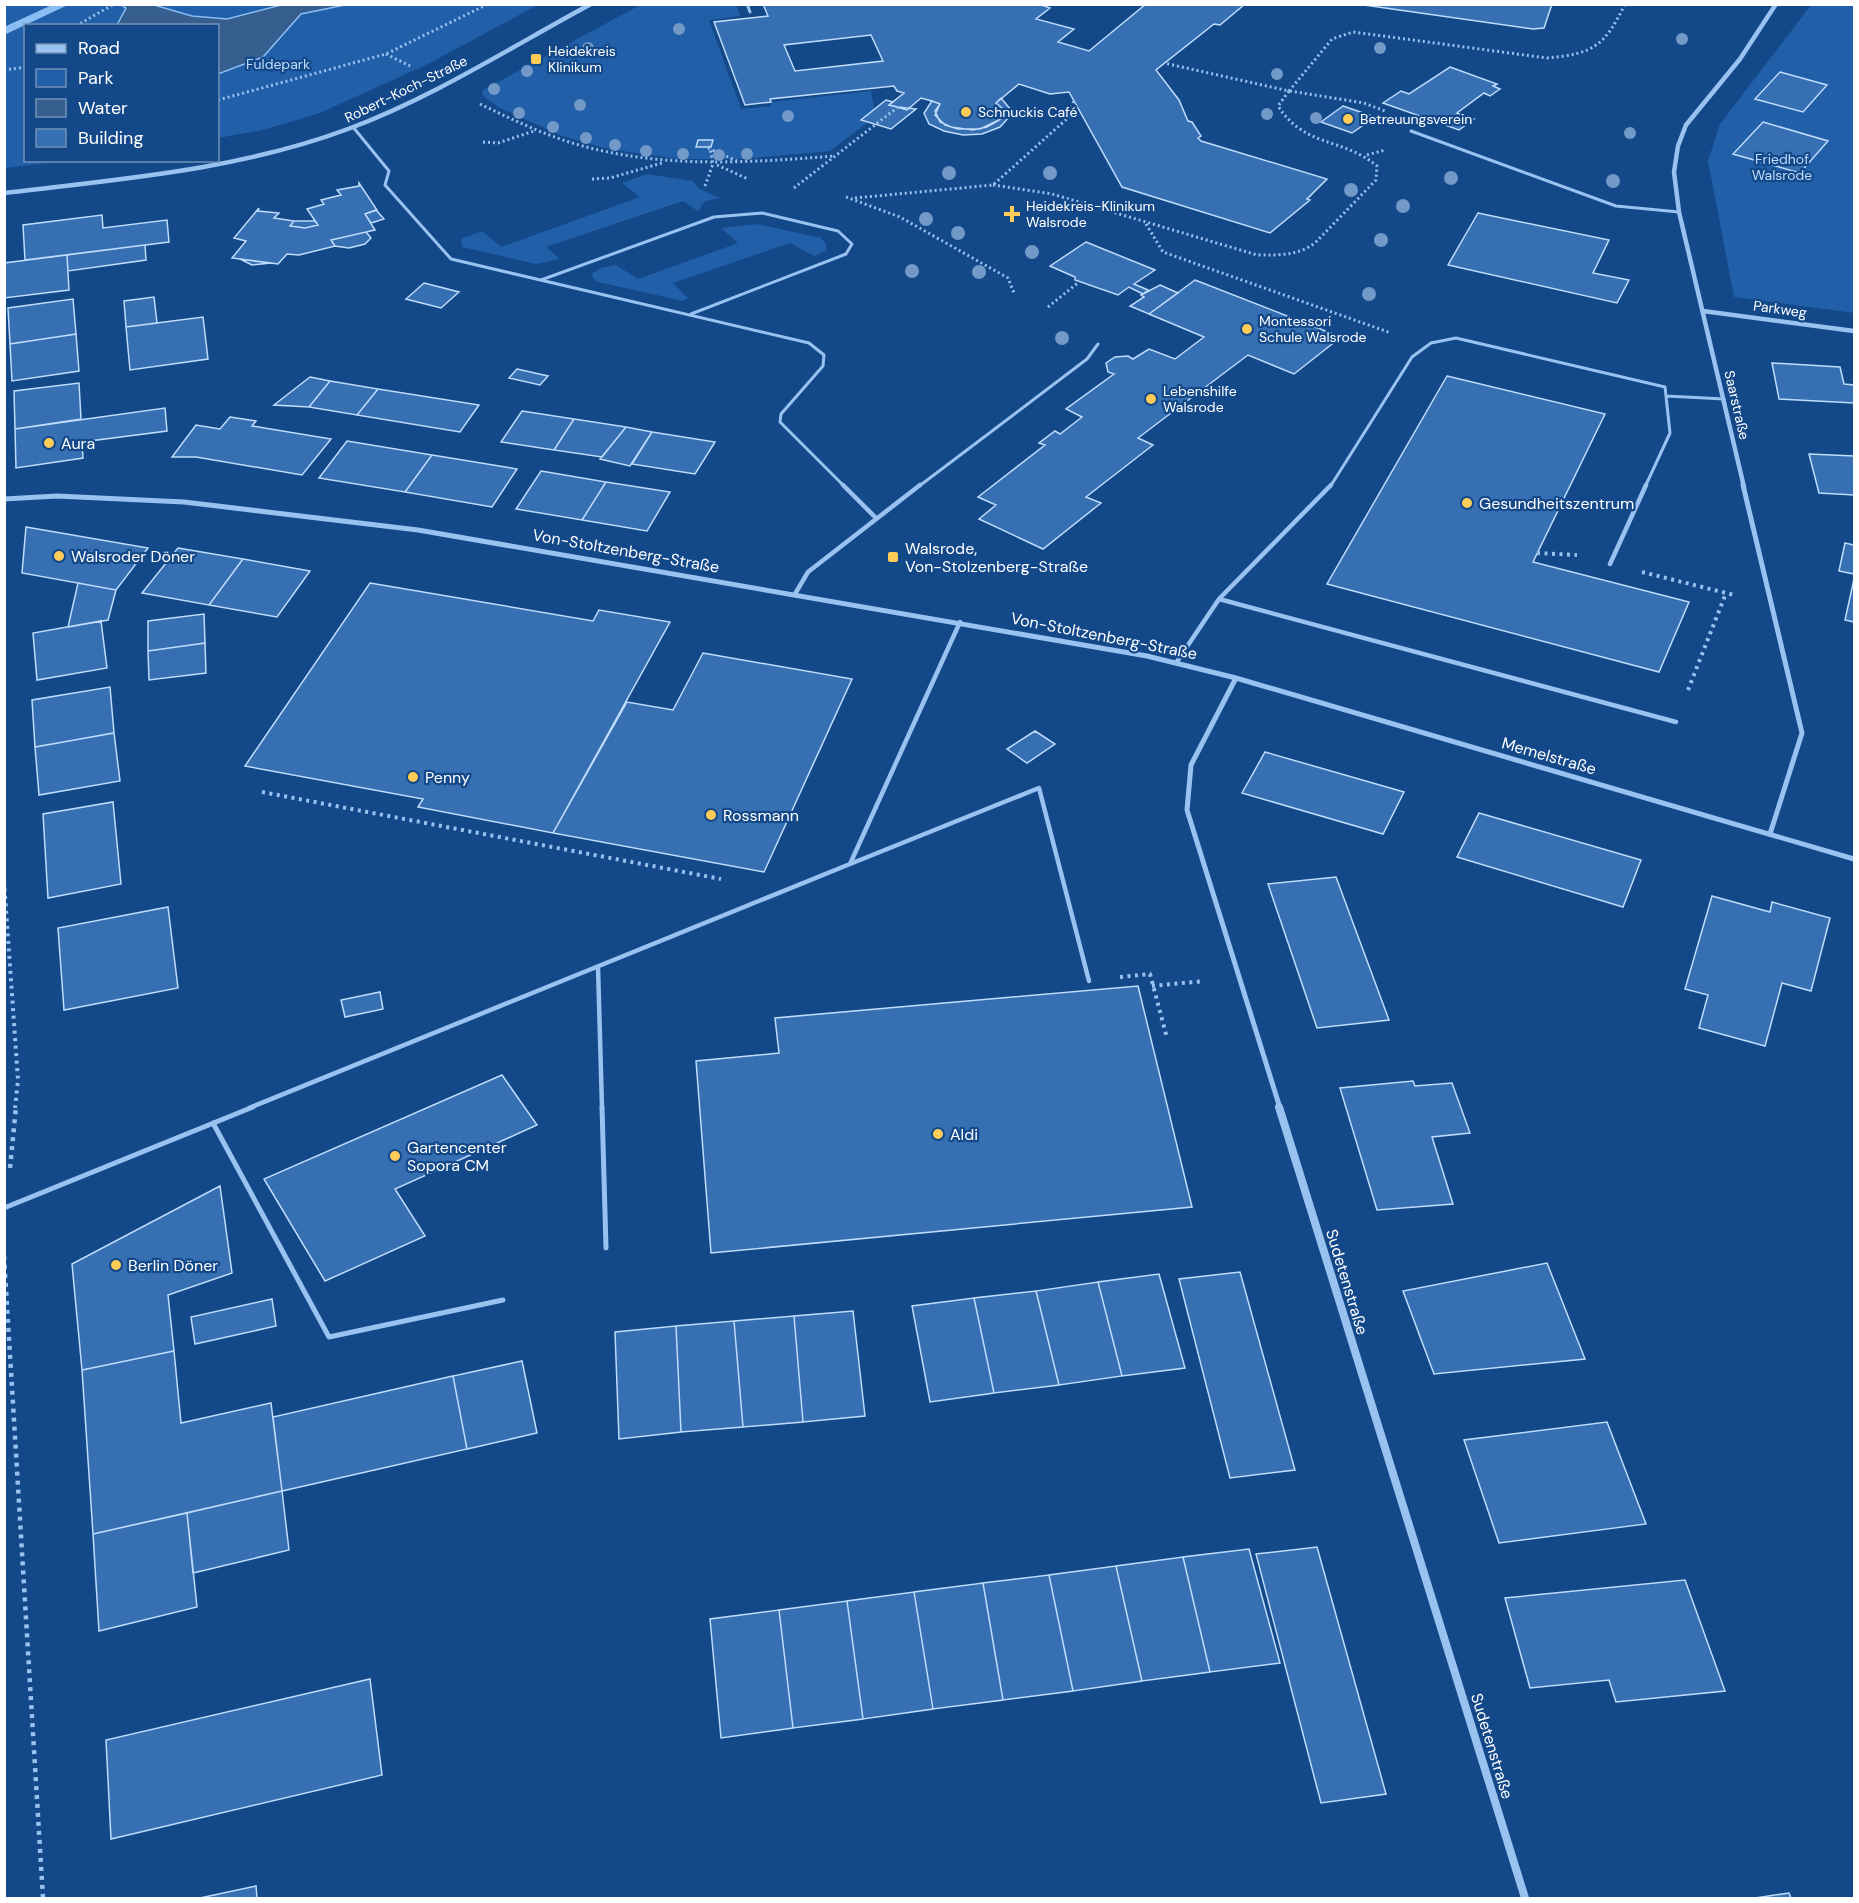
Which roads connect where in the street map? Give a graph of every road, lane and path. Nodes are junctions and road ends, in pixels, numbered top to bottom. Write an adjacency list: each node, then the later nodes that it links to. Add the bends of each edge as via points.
1 (114, 4): 8 (path)
2 (488, 4): 9 (path)
3 (591, 4): 14 (street, Robert-Koch-Straße)
4 (747, 4): 7 (lane)
5 (1625, 4): 15 (path, via 1600,47 1565,57 1547,58 1371,34 1341,34 1332,39)
6 (1776, 4): 35 (street, Saarstraße, via 1740,59 1686,125 1674,172)
7 (750, 12)
8 (79, 24)
9 (386, 54): 12 (path); 16 (path)
10 (1164, 63): 15 (path)
11 (24, 67): 13 (path)
12 (412, 67)
13 (4, 70)
14 (443, 84): 19 (street, Robert-Koch-Straße); 20 (path)
15 (1289, 91): 21 (path, via 1373,106); 36 (path, via 1278,106 1296,131 1367,155 1377,166 1376,180 1315,243 1289,255 1257,255)
16 (219, 100)
17 (1074, 100): 30 (path, via 1069,117)
18 (898, 107): 25 (path)
19 (353, 127): 32 (street, Robert-Koch-Straße, via 280,151 218,164); 37 (lane, via 389,171 386,185 451,259)
20 (535, 131): 22 (path, via 498,143); 26 (path, via 593,150)
21 (1411, 131): 35 (lane, via 1616,206)
22 (483, 142)
23 (709, 143): 24 (path)
24 (708, 148): 27 (path); 28 (path)
25 (834, 156): 27 (path); 31 (path, via 790,191)
26 (669, 162): 28 (path); 29 (path)
27 (741, 163): 28 (path)
28 (713, 164)
29 (592, 179)
30 (993, 185): 34 (path); 36 (path, via 1052,194)
31 (801, 192)
32 (4, 193)
33 (845, 197): 34 (path)
34 (855, 198): 39 (path, via 900,217 1008,278)
35 (1679, 212): 41 (street, Saarstraße)
36 (1146, 223): 44 (path, via 1163,252 1369,327)
37 (541, 280): 42 (lane); 42 (lane, via 714,217 762,213 838,231 852,244 846,254)
38 (1079, 282): 40 (path)
39 (1014, 293)
40 (1048, 307)
41 (1703, 311): 43 (street, Parkweg); 47 (street, Saarstraße)
42 (690, 315): 49 (lane, via 809,342 824,355 823,366 781,414 780,422)
43 (1854, 331)
44 (1431, 343): 46 (lane, via 1456,338 1665,387); 54 (lane, via 1412,357 1327,491)
45 (1098, 344): 49 (lane, via 1087,359)
46 (1666, 396): 47 (lane); 51 (lane, via 1670,433)
47 (1724, 399): 55 (street, Saarstraße)
48 (4, 499): 53 (street, Von-Stoltzenberg-Straße, via 57,496 196,503 418,530)
49 (876, 518): 53 (lane, via 808,572)
50 (1537, 553): 51 (path, via 1575,555)
51 (1610, 564): 52 (path)
52 (1726, 593): 55 (path); 59 (path)
53 (795, 594): 56 (street, Von-Stoltzenberg-Straße)
54 (1219, 599): 57 (lane); 59 (lane)
55 (1773, 604): 61 (street, Saarstraße, via 1802,733)
56 (960, 622): 57 (street, Von-Stoltzenberg-Straße); 63 (lane)
57 (1176, 663): 58 (street, Von-Stoltzenberg-Straße)
58 (1236, 678): 61 (street, Memelstraße); 67 (street, Sudetenstraße, via 1191,765 1187,810)
59 (1676, 722)
60 (262, 792): 65 (path)
61 (1770, 834): 62 (street, Memelstraße)
62 (1854, 859)
63 (850, 864): 65 (lane); 68 (lane, via 1039,788)
64 (4, 881): 72 (path, via 18,1080)
65 (784, 891): 66 (lane)
66 (598, 967): 71 (lane); 73 (lane)
67 (1238, 978): 69 (path); 77 (street, Sudetenstraße)
68 (1089, 981): 69 (path, via 1150,974)
69 (1152, 986): 70 (path)
70 (1167, 1038)
71 (213, 1123): 72 (lane); 75 (lane, via 329,1337)
72 (5, 1207)
73 (606, 1248)
74 (4, 1256): 76 (path)
75 (503, 1300)
76 (43, 1899)
77 (1525, 1899)

